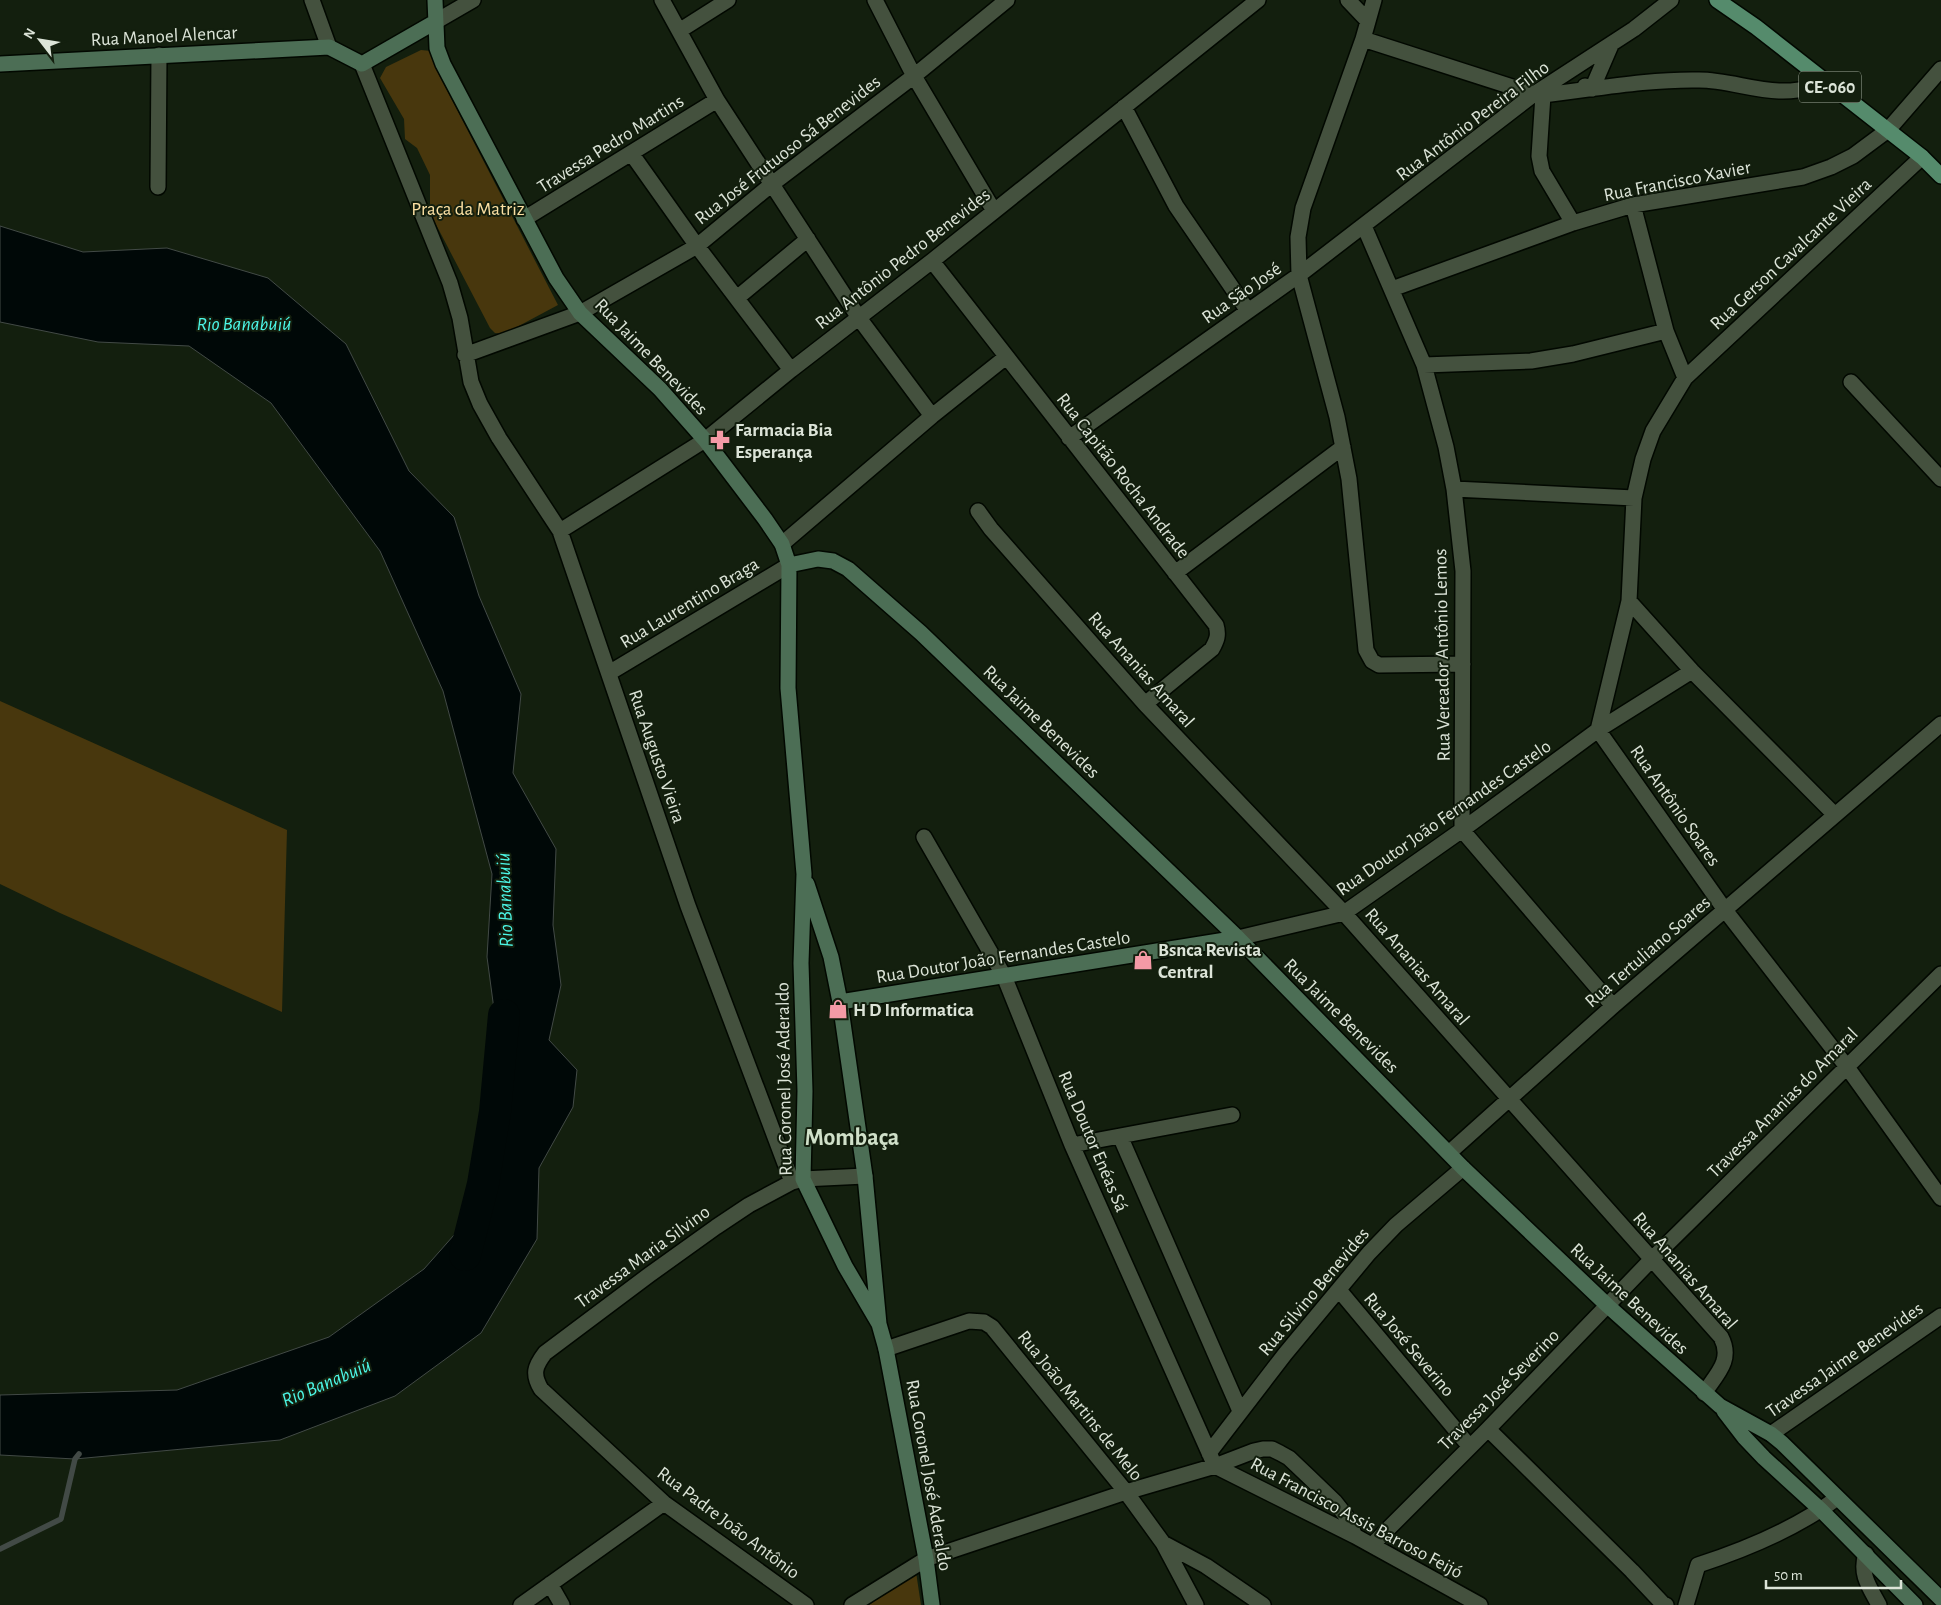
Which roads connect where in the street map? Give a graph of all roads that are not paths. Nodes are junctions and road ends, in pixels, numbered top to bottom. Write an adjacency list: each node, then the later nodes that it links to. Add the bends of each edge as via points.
1 (312, 0): 18 (street)
2 (434, 0): 14 (main road, Rua Jaime Benevides)
3 (473, 0): 14 (street)
4 (662, 0): 15 (street)
5 (728, 0): 15 (street)
6 (875, 0): 23 (street)
7 (1007, 0): 23 (street, Rua José Frutuoso Sá Benevides)
8 (1258, 0): 29 (street, Rua Antônio Pedro Benevides)
9 (1348, 0): 13 (street)
10 (1374, 0): 13 (street, Rua São José)
11 (1671, 0): 17 (street, Rua Antônio Pereira Filho)
12 (1718, 0): 25 (main road, CE-060)
13 (1368, 20): 16 (street, Rua São José)
14 (435, 22): 21 (main road); 38 (main road, Rua Jaime Benevides, via 437,48 443,64)
15 (679, 31): 28 (street)
16 (1363, 39): 27 (street); 44 (street, Rua São José, via 1303,208 1298,237)
17 (1611, 45): 24 (street, Rua Antônio Pereira Filho); 26 (street)
18 (329, 46): 19 (main road, Rua Manoel Alencar); 21 (main road)
19 (159, 55): 20 (main road, Rua Manoel Alencar); 35 (street)
20 (0, 64)
21 (362, 64): 51 (street, Rua Augusto Vieira, via 450,284 460,318)
22 (1941, 69): 30 (street, Rua Francisco Xavier)
23 (914, 76): 34 (street, Rua José Frutuoso Sá Benevides); 37 (street)
24 (1563, 76): 26 (street); 27 (street, Rua Antônio Pereira Filho)
25 (1828, 85): 26 (street, via 1778,91 1724,82 1671,80); 30 (main road, CE-060)
26 (1592, 89): 27 (street)
27 (1539, 94): 39 (street, via 1542,171); 40 (street, Rua Antônio Pereira Filho)
28 (717, 100): 31 (street, Travessa Pedro Martins); 34 (street)
29 (1124, 107): 37 (street, Rua Antônio Pedro Benevides); 47 (street, via 1176,206)
30 (1888, 130): 32 (main road, CE-060); 36 (street, Rua Francisco Xavier, via 1853,156 1803,177)
31 (631, 153): 38 (street, Travessa Pedro Martins); 42 (street)
32 (1922, 157): 33 (main road, CE-060); 55 (street, Rua Gerson Cavalcante Vieira)
33 (1941, 176)
34 (772, 184): 41 (street); 42 (street, Rua José Frutuoso Sá Benevides)
35 (158, 187)
36 (1633, 205): 39 (street, Rua Francisco Xavier); 50 (street)
37 (994, 210): 43 (street, Rua Antônio Pedro Benevides)
38 (524, 219): 48 (main road, Rua Jaime Benevides, via 556,278)
39 (1574, 223): 45 (street, Rua Francisco Xavier)
40 (1364, 226): 44 (street, Rua Antônio Pereira Filho); 45 (street, Rua Vereador Antônio Lemos)
41 (808, 239): 46 (street); 49 (street)
42 (697, 246): 46 (street); 48 (street, Rua José Frutuoso Sá Benevides)
43 (932, 261): 49 (street, Rua Antônio Pedro Benevides); 52 (street, Rua Capitão Rocha Andrade)
44 (1299, 275): 47 (street, Rua São José); 60 (street)
45 (1392, 289): 53 (street, Rua Vereador Antônio Lemos)
46 (737, 298): 54 (street)
47 (1248, 311): 58 (street, Rua São José)
48 (580, 313): 51 (street, Rua José Frutuoso Sá Benevides); 59 (main road, Rua Jaime Benevides, via 660,389)
49 (859, 318): 54 (street, Rua Antônio Pedro Benevides); 57 (street)
50 (1666, 331): 53 (street, via 1531,361); 55 (street)
51 (465, 355): 65 (street, Rua Augusto Vieira, via 480,404)
52 (1006, 357): 57 (street); 58 (street, Rua Capitão Rocha Andrade)
53 (1424, 365): 62 (street, Rua Vereador Antônio Lemos)
54 (791, 370): 59 (street, Rua Antônio Pedro Benevides)
55 (1685, 378): 63 (street, via 1653,431)
56 (1850, 382): 61 (street)
57 (932, 416): 66 (street)
58 (1069, 438): 68 (street, Rua Capitão Rocha Andrade)
59 (704, 440): 65 (street, Rua Antônio Pedro Benevides); 66 (main road, Rua Jaime Benevides)
60 (1343, 447): 68 (street); 70 (street, via 1366,650 1372,661 1379,664)
61 (1941, 478)
62 (1454, 489): 63 (street); 70 (street, Rua Vereador Antônio Lemos, via 1463,571)
63 (1634, 498): 69 (street)
64 (978, 511): 73 (street, Rua Ananias Amaral)
65 (560, 531): 72 (street, Rua Augusto Vieira)
66 (782, 544): 67 (main road, Rua Jaime Benevides)
67 (789, 565): 72 (street, Rua Laurentino Braga); 79 (main road, Rua Coronel José Aderaldo, via 788,688); 82 (main road, Rua Jaime Benevides, via 818,559 833,561 848,569 921,633)
68 (1175, 572): 73 (street, Rua Capitão Rocha Andrade, via 1216,625 1217,641 1212,649)
69 (1629, 601): 71 (street); 75 (street)
70 (1463, 664): 77 (street, Rua Vereador Antônio Lemos)
71 (1692, 670): 75 (street, Rua Doutor João Fernandes Castelo); 76 (street)
72 (609, 673): 95 (street, Rua Augusto Vieira, via 688,906)
73 (1145, 704): 81 (street, Rua Ananias Amaral)
74 (1941, 724): 76 (street, Rua Tertuliano Soares)
75 (1598, 730): 77 (street, Rua Doutor João Fernandes Castelo); 80 (street, Rua Antônio Soares)
76 (1835, 815): 80 (street, Rua Tertuliano Soares)
77 (1462, 830): 81 (street, Rua Doutor João Fernandes Castelo); 86 (street)
78 (924, 837): 84 (street, Rua Doutor Enéas Sá)
79 (804, 874): 85 (main road, Rua Coronel José Aderaldo, via 831,958); 95 (main road, Rua Coronel José Aderaldo, via 801,963 805,1091)
80 (1725, 910): 86 (street, Rua Tertuliano Soares); 87 (street, Rua Antônio Soares)
81 (1344, 913): 82 (street, Rua Doutor João Fernandes Castelo); 88 (street, Rua Ananias Amaral)
82 (1238, 938): 84 (main road, Rua Doutor João Fernandes Castelo); 92 (main road, Rua Jaime Benevides)
83 (1941, 974): 87 (street, Travessa Ananias do Amaral)
84 (1004, 976): 85 (main road, Rua Doutor João Fernandes Castelo); 91 (street, Rua Doutor Enéas Sá)
85 (840, 1002): 94 (main road, Rua Coronel José Aderaldo)
86 (1612, 1006): 88 (street, Rua Tertuliano Soares)
87 (1847, 1067): 96 (street, Rua Antônio Soares); 97 (street, Travessa Ananias do Amaral)
88 (1508, 1099): 92 (street, Rua Tertuliano Soares); 97 (street, Rua Ananias Amaral)
89 (1232, 1114): 90 (street)
90 (1120, 1136): 91 (street); 106 (street, Rua Doutor Enéas Sá)
91 (1072, 1145): 110 (street, Rua Doutor Enéas Sá)
92 (1450, 1152): 93 (main road, Rua Jaime Benevides)
93 (1464, 1168): 98 (street, Rua Silvino Benevides, via 1396,1225); 99 (main road, Rua Jaime Benevides)
94 (865, 1176): 95 (street); 101 (main road, Rua Coronel José Aderaldo)
95 (798, 1180): 101 (main road, Rua Coronel José Aderaldo); 103 (street, Travessa Maria Silvino, via 716,1226 545,1352 534,1371)
96 (1941, 1198)
97 (1652, 1260): 99 (street, Travessa José Severino); 104 (street, Rua Ananias Amaral, via 1726,1346 1724,1362)
98 (1339, 1290): 106 (street, Rua Silvino Benevides); 109 (street, Rua José Severino)
99 (1608, 1306): 104 (main road, Rua Jaime Benevides); 107 (street, Travessa José Severino)
100 (1941, 1316): 108 (street, Travessa Jaime Benevides)
101 (879, 1324): 102 (main road, Rua Coronel José Aderaldo)
102 (886, 1349): 111 (street, Rua João Martins de Melo, via 969,1321 984,1322 992,1327); 121 (main road, Rua Coronel José Aderaldo)
103 (541, 1389): 114 (street, Rua Padre João Antônio)
104 (1704, 1393): 105 (main road, Rua Jaime Benevides)
105 (1720, 1406): 108 (main road); 115 (main road, via 1764,1458)
106 (1240, 1411): 110 (street, Rua Silvino Benevides)
107 (1488, 1429): 109 (street, Travessa José Severino); 132 (street)
108 (1771, 1434): 112 (main road)
109 (1470, 1447): 119 (street, Travessa José Severino)
110 (1212, 1460): 111 (street); 113 (street, via 1272,1449 1289,1458); 116 (street, Rua Francisco Assis Barroso Feijó)
111 (1126, 1492): 118 (street, Rua João Martins de Melo); 121 (street)
112 (1838, 1498): 115 (street); 123 (main road)
113 (1335, 1502): 116 (street); 117 (street)
114 (664, 1503): 122 (street); 126 (street, Rua Padre João Antônio)
115 (1821, 1510): 120 (main road); 133 (street, via 1766,1540 1698,1565)
116 (1328, 1522): 117 (street, Rua Francisco Assis Barroso Feijó)
117 (1355, 1536): 119 (street, Rua Francisco Assis Barroso Feijó)
118 (1163, 1543): 129 (street, Rua João Martins de Melo); 130 (street, via 1206,1566)
119 (1372, 1546): 131 (street, Rua Francisco Assis Barroso Feijó)
120 (1866, 1554): 134 (street, via 1863,1562 1866,1580); 135 (main road)
121 (926, 1559): 127 (street); 128 (main road, Rua Coronel José Aderaldo)
122 (550, 1584): 124 (street); 125 (street)
123 (1941, 1599)
124 (522, 1605)
125 (562, 1605)
126 (806, 1605)
127 (852, 1605)
128 (932, 1605)
129 (1196, 1605)
130 (1263, 1605)
131 (1480, 1605)
132 (1666, 1605)
133 (1686, 1605)
134 (1879, 1605)
135 (1915, 1605)

